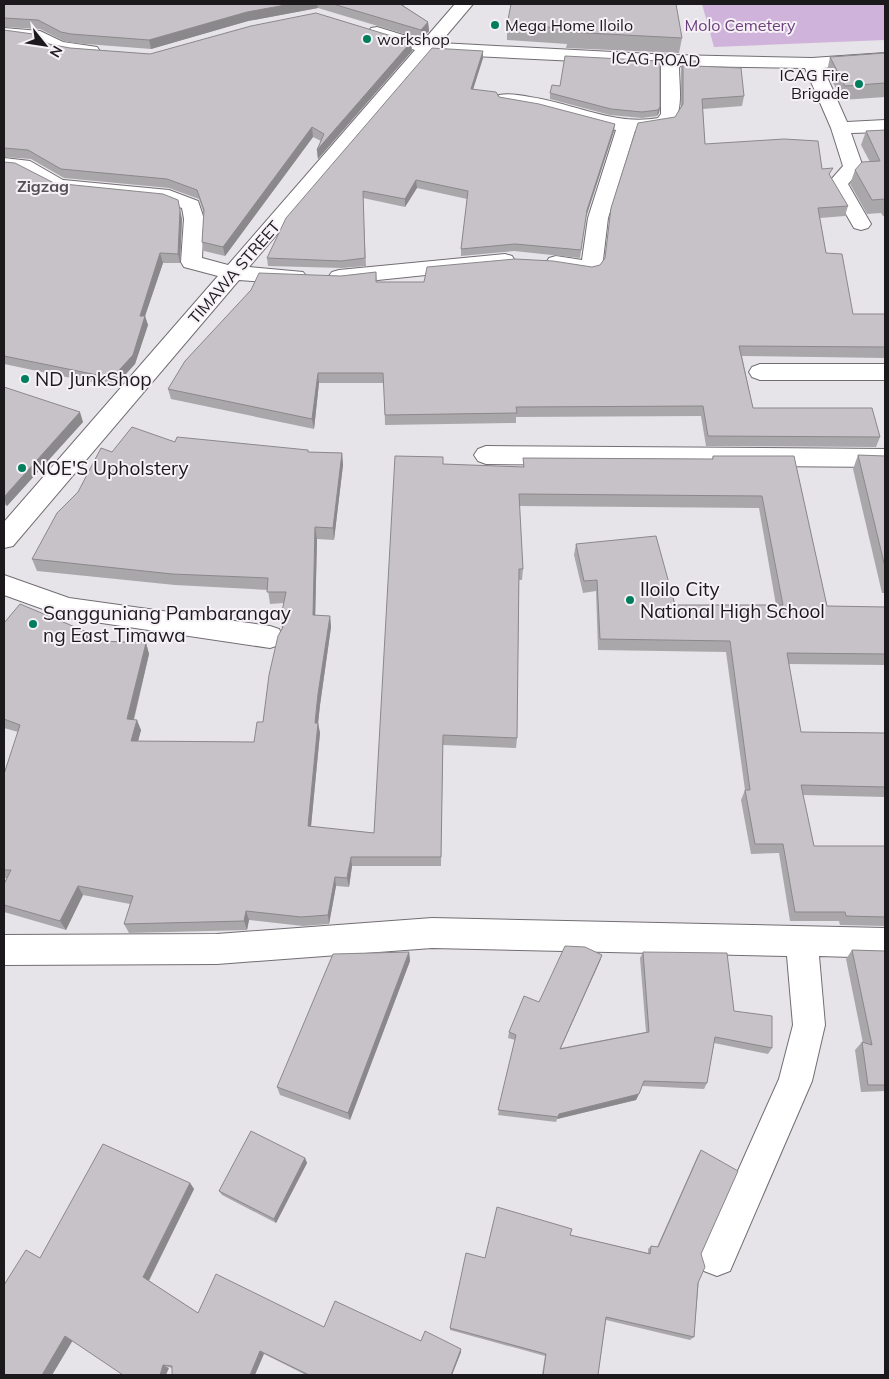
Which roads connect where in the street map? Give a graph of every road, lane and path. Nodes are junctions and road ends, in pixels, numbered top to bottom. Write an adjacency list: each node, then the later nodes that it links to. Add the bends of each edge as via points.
1 (464, 4): 4 (street, TIMAWA STREET)
2 (361, 27): 4 (street, ICAG ROAD)
3 (4, 33): 5 (street, via 40,36 58,47 73,50)
4 (426, 48): 7 (street, ICAG ROAD); 15 (street, TIMAWA STREET)
5 (112, 53)
6 (885, 58): 8 (street, ICAG ROAD)
7 (670, 60): 8 (street, ICAG ROAD); 10 (street, via 670,114 665,122 645,128)
8 (812, 63): 12 (street)
9 (506, 99): 10 (street, via 545,105)
10 (627, 126): 15 (street, via 598,218 591,268 528,261 446,265 342,277)
11 (885, 126): 12 (street)
12 (840, 128): 14 (street, via 853,167 838,183)
13 (4, 164): 15 (street, via 23,165 58,185 169,196 190,205 194,219 191,262)
14 (861, 224)
15 (233, 273): 20 (street, TIMAWA STREET)
16 (760, 372): 17 (street)
17 (885, 372)
18 (486, 455): 19 (street)
19 (885, 458)
20 (4, 539)
21 (4, 585): 22 (street, via 68,608)
22 (270, 637)
23 (802, 941): 24 (street); 25 (street, via 432,933 217,949); 26 (street, via 809,1025 795,1081)
24 (885, 943)
25 (4, 950)
26 (717, 1258)

